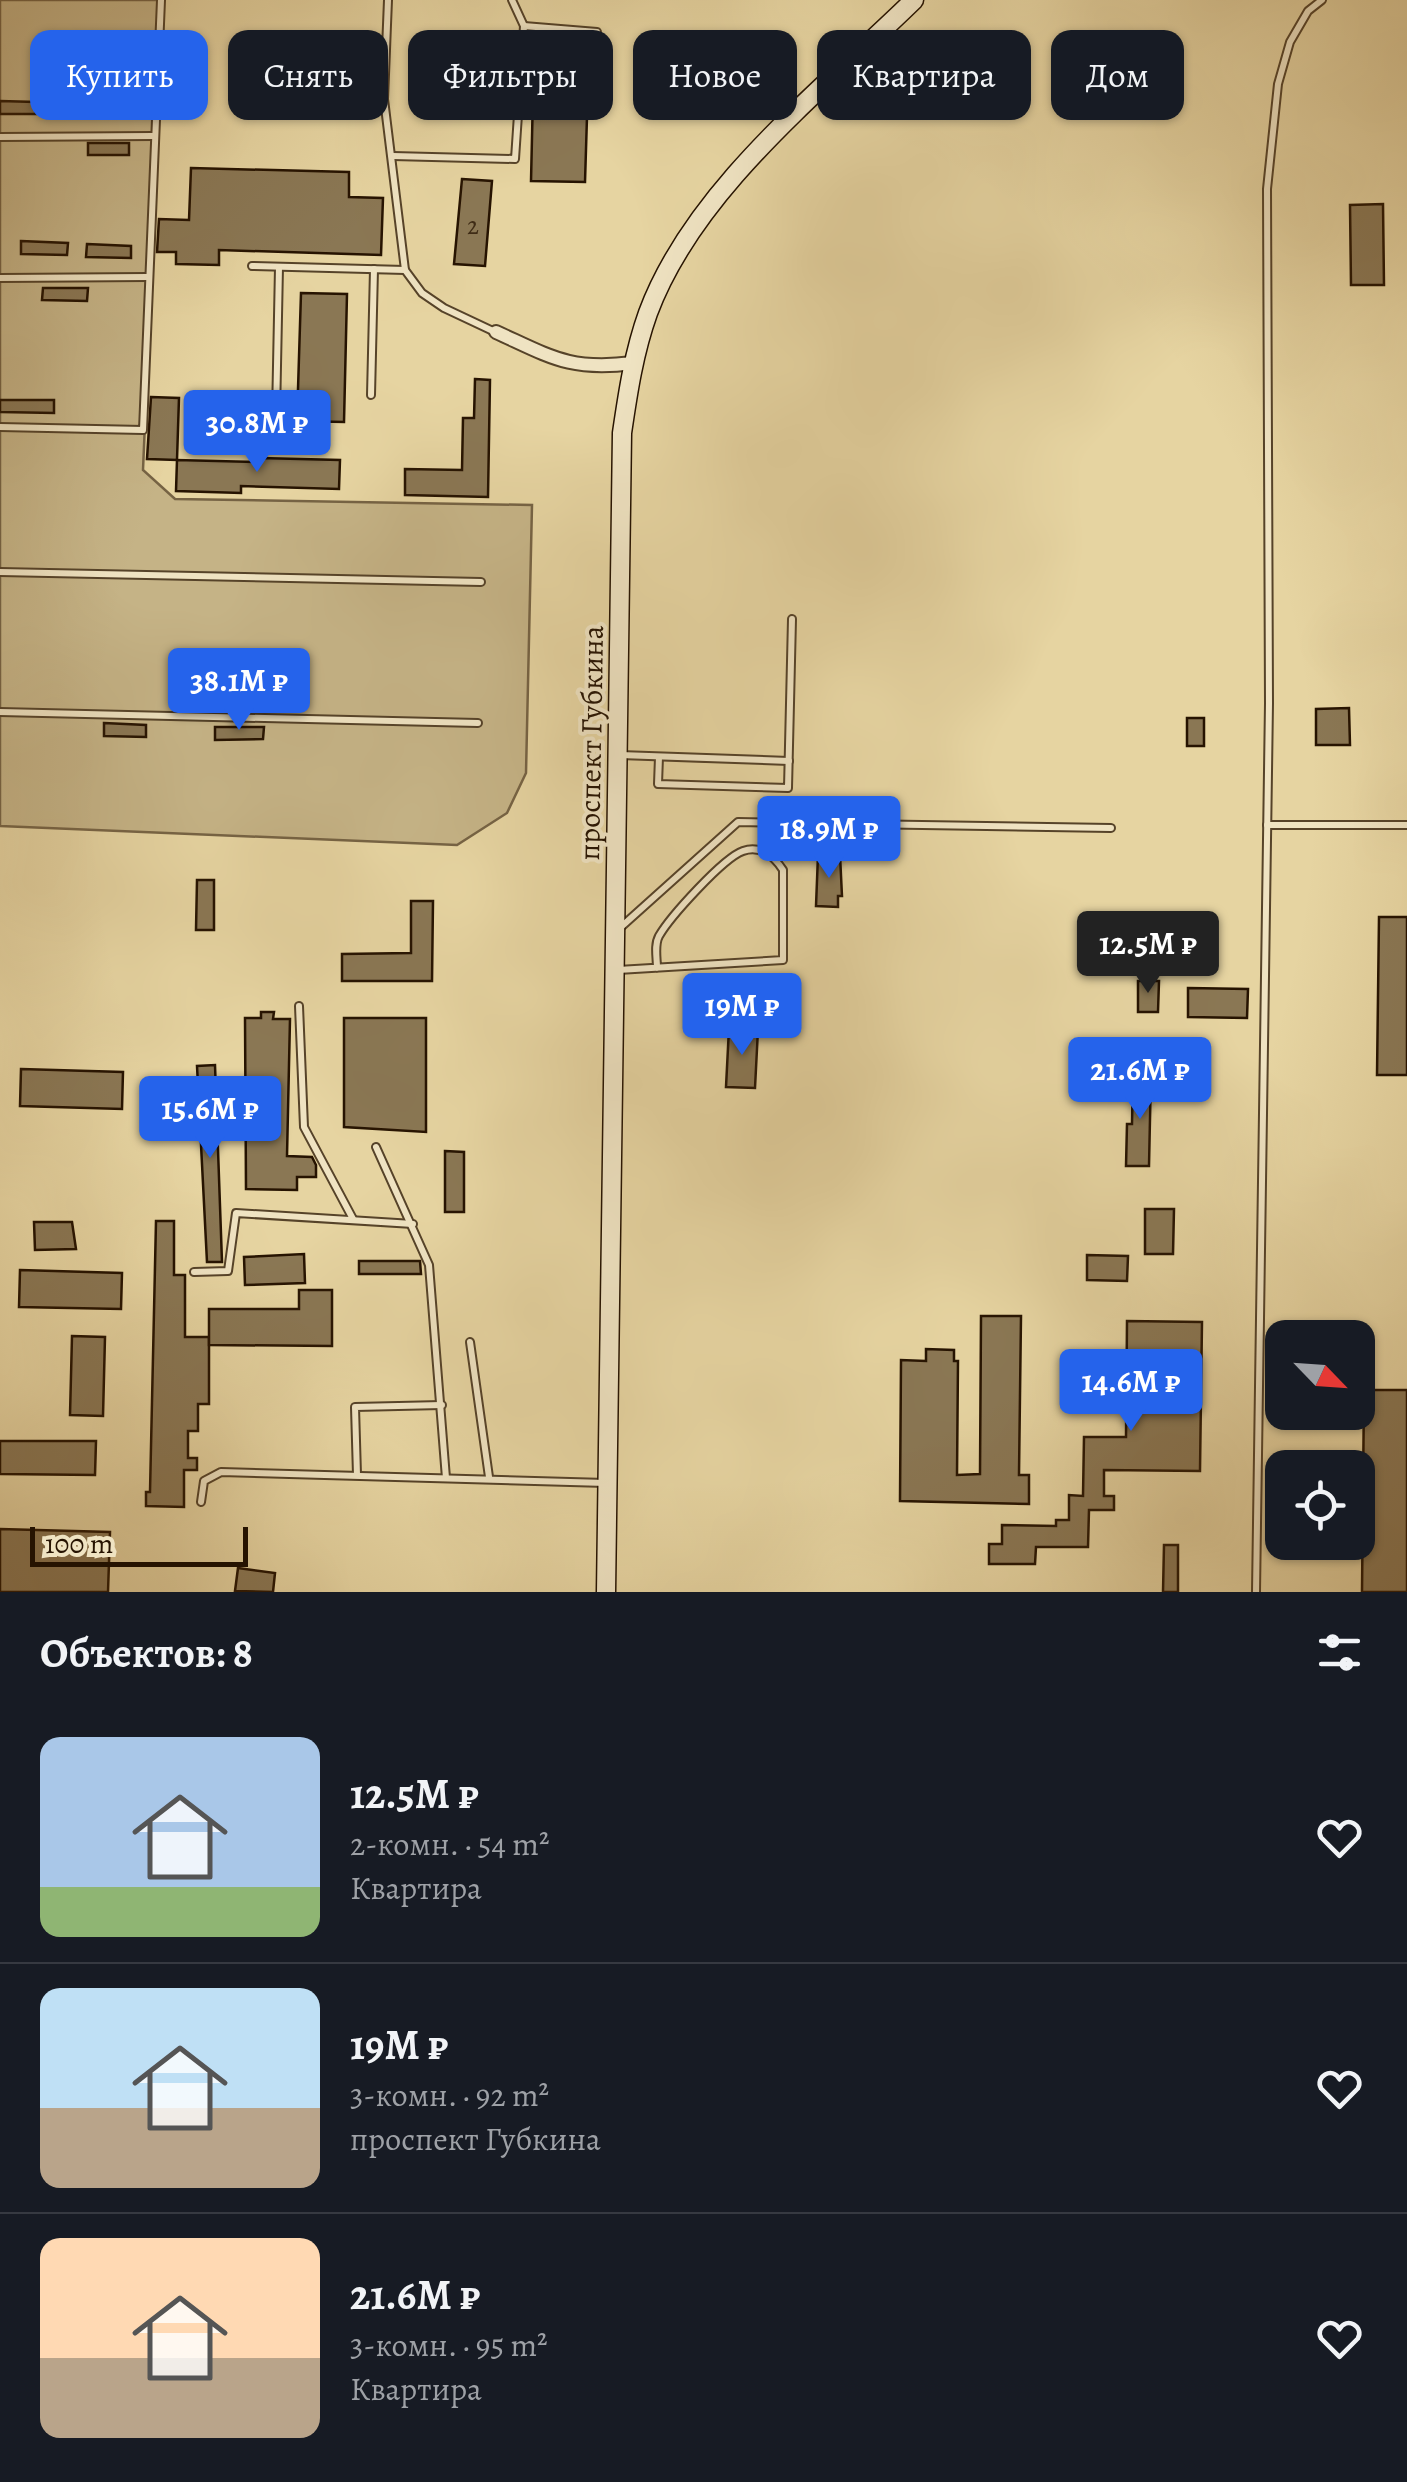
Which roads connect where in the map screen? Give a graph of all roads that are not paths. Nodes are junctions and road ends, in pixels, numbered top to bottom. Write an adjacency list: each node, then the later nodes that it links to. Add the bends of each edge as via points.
1 (160, 0): 8 (lane)
2 (388, 0): 10 (lane, via 384,99)
3 (512, 0): 6 (lane)
4 (914, 0): 18 (street, проспект Губкина, via 700,217 649,312)
5 (1322, 0): 30 (lane, via 1290,42 1278,84 1267,188)
6 (524, 26): 7 (lane); 10 (lane, via 514,159)
7 (573, 30)
8 (154, 136): 9 (lane); 16 (lane)
9 (0, 137)
10 (393, 156): 14 (lane)
11 (252, 266): 12 (lane)
12 (280, 267): 13 (lane); 20 (lane)
13 (374, 269): 14 (lane); 19 (lane)
14 (405, 270): 17 (lane, via 444,308)
15 (0, 278): 16 (lane)
16 (148, 278): 21 (lane, via 143,430)
17 (496, 332): 18 (street, via 556,360 594,368)
18 (633, 363): 27 (street, проспект Губкина, via 622,433)
19 (371, 395)
20 (276, 416)
21 (0, 427)
22 (0, 572): 23 (lane)
23 (481, 582)
24 (792, 619): 29 (lane)
25 (0, 712): 26 (lane)
26 (478, 723)
27 (619, 755): 28 (lane); 33 (street, проспект Губкина)
28 (659, 757): 29 (lane); 29 (lane, via 658,784 788,788)
29 (789, 761)
30 (1267, 825): 31 (lane); 49 (lane)
31 (1407, 825)
32 (1111, 828): 33 (lane, via 738,822)
33 (616, 932): 35 (street, проспект Губкина)
34 (657, 968): 34 (lane, via 783,960 782,870 776,859 760,850 742,851 691,894 656,940); 35 (lane)
35 (617, 970): 46 (street, проспект Губкина)
36 (299, 1006): 38 (lane, via 304,1127)
37 (376, 1148): 39 (lane)
38 (354, 1220): 39 (lane); 40 (lane, via 236,1213 228,1270)
39 (413, 1224): 42 (lane, via 429,1265)
40 (194, 1272)
41 (470, 1342): 44 (lane)
42 (442, 1405): 43 (lane, via 355,1406); 45 (lane)
43 (356, 1475): 45 (lane); 47 (lane, via 221,1472 204,1481)
44 (489, 1477): 45 (lane); 46 (lane)
45 (446, 1478)
46 (607, 1482): 48 (street, проспект Губкина)
47 (201, 1502)
48 (606, 1592)
49 (1256, 1592)

